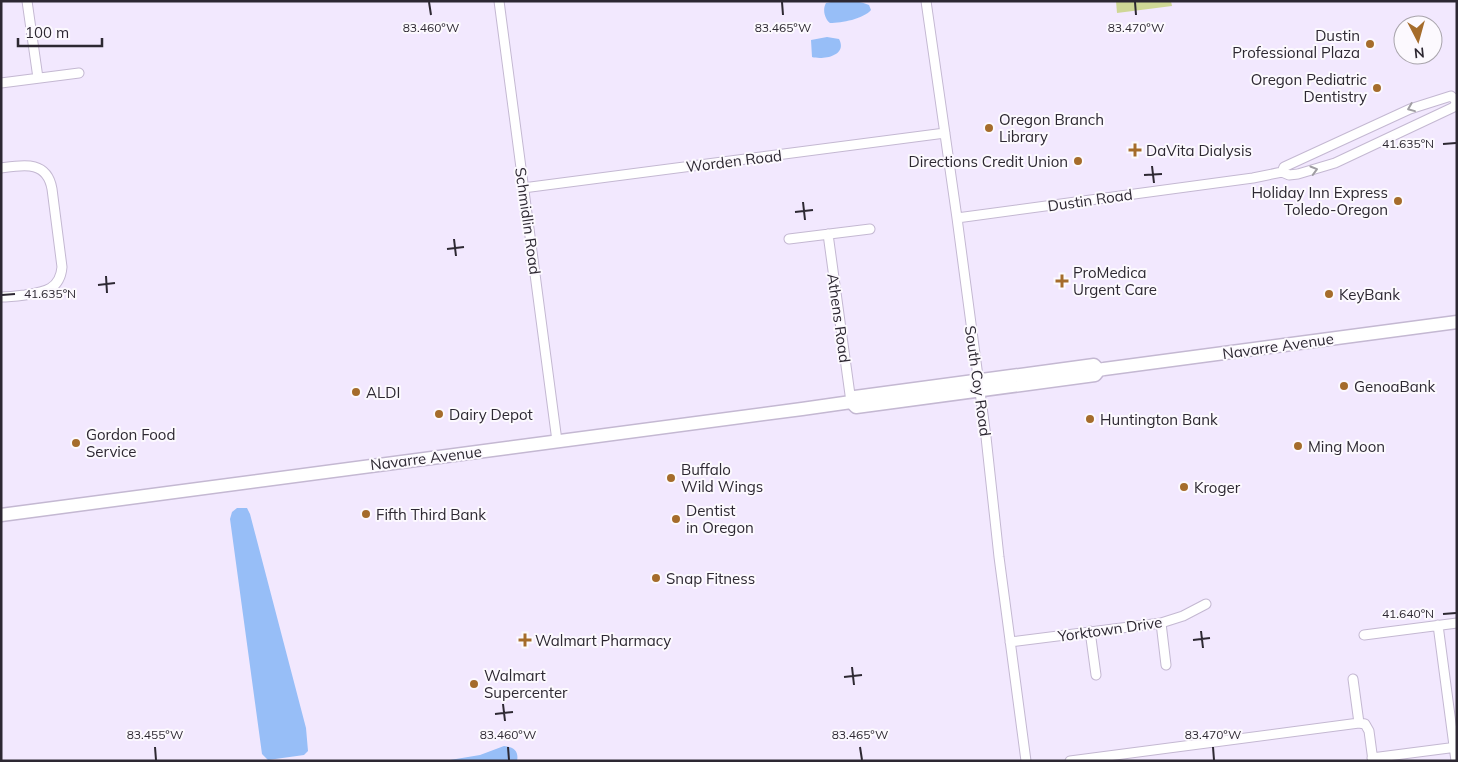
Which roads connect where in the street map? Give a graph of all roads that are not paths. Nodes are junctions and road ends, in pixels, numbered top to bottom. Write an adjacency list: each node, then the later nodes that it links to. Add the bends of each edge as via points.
1 (27, 1): 5 (street)
2 (499, 1): 13 (street, Schmidlin Road)
3 (926, 1): 8 (street, South Coy Road)
4 (79, 73): 5 (street)
5 (38, 78): 6 (street)
6 (1, 83)
7 (1457, 101): 9 (street, Dustin Road, one-way to 9, via 1451,96 1423,104); 10 (street, Dustin Road, via 1454,107)
8 (945, 133): 13 (street, Worden Road); 14 (street, South Coy Road)
9 (1342, 141): 10 (street); 12 (street, Dustin Road, via 1284,167)
10 (1349, 156): 12 (street, Dustin Road, one-way to 10, via 1289,175 1304,172)
11 (1, 168): 18 (street, via 25,165 46,174 52,186 62,264 56,283 48,290)
12 (1282, 172): 14 (street, Dustin Road)
13 (523, 188): 24 (street, Schmidlin Road)
14 (957, 218): 20 (street, South Coy Road)
15 (870, 229): 16 (street)
16 (828, 234): 17 (street); 22 (street, Athens Road)
17 (789, 240)
18 (1, 297)
19 (1457, 322): 20 (highway, Navarre Avenue, via 1099,370 1095,375)
20 (979, 385): 21 (highway, Navarre Avenue); 23 (highway, Navarre Avenue); 32 (street, South Coy Road)
21 (888, 393): 22 (highway, Navarre Avenue, via 855,397); 23 (highway, via 867,400)
22 (851, 402): 23 (highway, Navarre Avenue, via 856,407); 24 (highway, Navarre Avenue)
23 (865, 406)
24 (557, 441): 25 (highway, Navarre Avenue)
25 (1, 515)
26 (1206, 604): 27 (street, Yorktown Drive)
27 (1161, 623): 30 (street, Yorktown Drive); 33 (street)
28 (1457, 623): 29 (street)
29 (1438, 625): 31 (street); 37 (street)
30 (1090, 632): 32 (street, Yorktown Drive); 34 (street)
31 (1364, 635)
32 (1010, 642): 39 (street, South Coy Road)
33 (1166, 665)
34 (1096, 675)
35 (1353, 679): 36 (street)
36 (1359, 723): 38 (street, via 1368,728); 40 (street)
37 (1456, 747): 38 (street); 41 (street)
38 (1372, 760)
39 (1026, 761)
40 (1070, 761)
41 (1456, 761)

